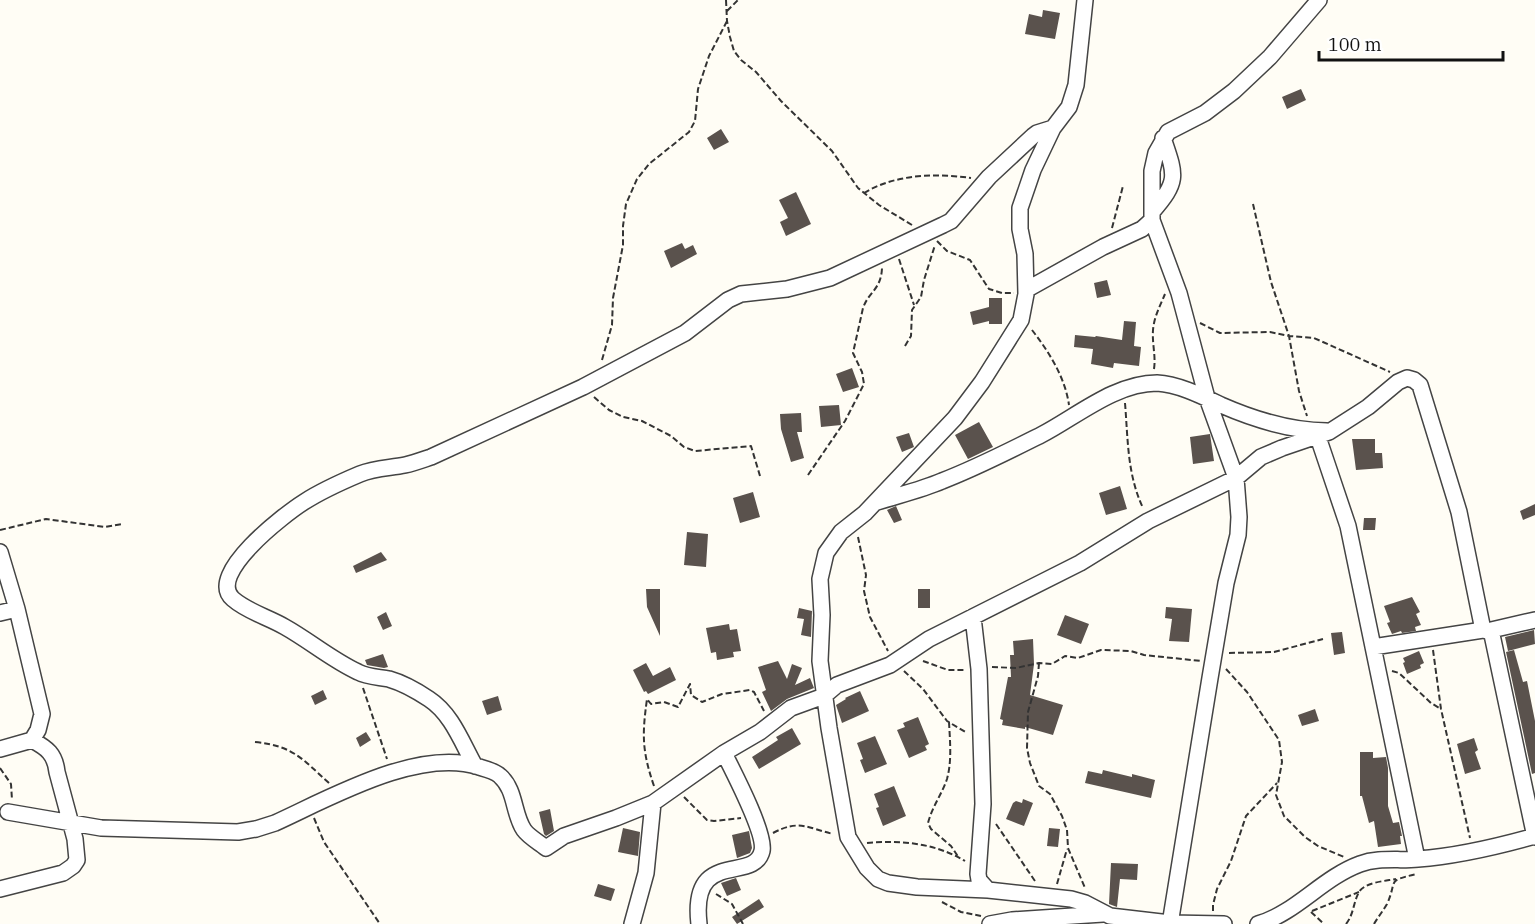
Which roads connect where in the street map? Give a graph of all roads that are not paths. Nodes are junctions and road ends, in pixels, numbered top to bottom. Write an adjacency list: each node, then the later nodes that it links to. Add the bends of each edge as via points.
1 (1085, 0): 3 (street, via 1076,85 1069,107)
2 (1318, 0): 4 (street, via 1270,57 1234,91)
3 (1053, 128): 6 (street, via 1020,208); 22 (street, via 1037,133 988,177 932,237 889,250 830,278 787,289 741,294 718,306 685,333 431,458 364,472 345,480 302,503 242,554 227,581 232,598 359,673 390,680 430,700 443,710)
4 (1163, 138): 5 (street, via 1152,171); 5 (street, via 1173,180)
5 (1152, 216): 6 (street, via 1142,229); 7 (street)
6 (1026, 292): 10 (street, via 1021,320 982,382 955,418)
7 (1207, 398): 8 (street, via 1257,417); 9 (street); 10 (street, via 1157,383 1122,392 1098,400 1043,434 942,482)
8 (1319, 433): 9 (street, via 1261,458); 16 (street, via 1368,407 1398,382 1407,378 1420,385 1459,512); 17 (street, via 1348,526)
9 (1236, 478): 14 (street, via 1148,521 1080,563); 35 (street, via 1238,535 1213,657)
10 (870, 508): 18 (street, via 841,532 826,553 820,579)
11 (0, 552): 12 (street)
12 (16, 609): 13 (street); 19 (street, via 42,714)
13 (0, 613)
14 (973, 617): 18 (street, via 895,662 837,685); 29 (street, via 979,669 983,804 978,874)
15 (1535, 620): 16 (street)
16 (1487, 630): 17 (street); 26 (street)
17 (1373, 647): 27 (street)
18 (824, 696): 21 (street, via 791,708); 29 (street, via 850,841 867,868 888,883)
19 (32, 740): 20 (street); 25 (street, via 52,754)
20 (0, 749)
21 (724, 753): 23 (street); 34 (street, via 743,792 762,841 762,851 759,858 740,868 706,880 700,891)
22 (475, 766): 23 (street, via 500,776 513,796 525,831 546,848 564,836); 25 (street, via 444,762 390,772 275,823 238,832 101,828)
23 (656, 802): 33 (street, via 646,873)
24 (8, 812): 25 (street)
25 (70, 821): 28 (street, via 77,860 73,866 63,873)
26 (1535, 837): 27 (street)
27 (1418, 866): 37 (street, via 1374,860 1360,863 1338,873 1284,912)
28 (0, 889)
29 (988, 890): 30 (street, via 1085,903)
30 (1104, 914): 31 (street); 35 (street)
31 (1002, 923)
32 (1213, 923): 35 (street); 36 (street)
33 (632, 924)
34 (699, 924)
35 (1170, 924)
36 (1224, 924)
37 (1258, 924)

